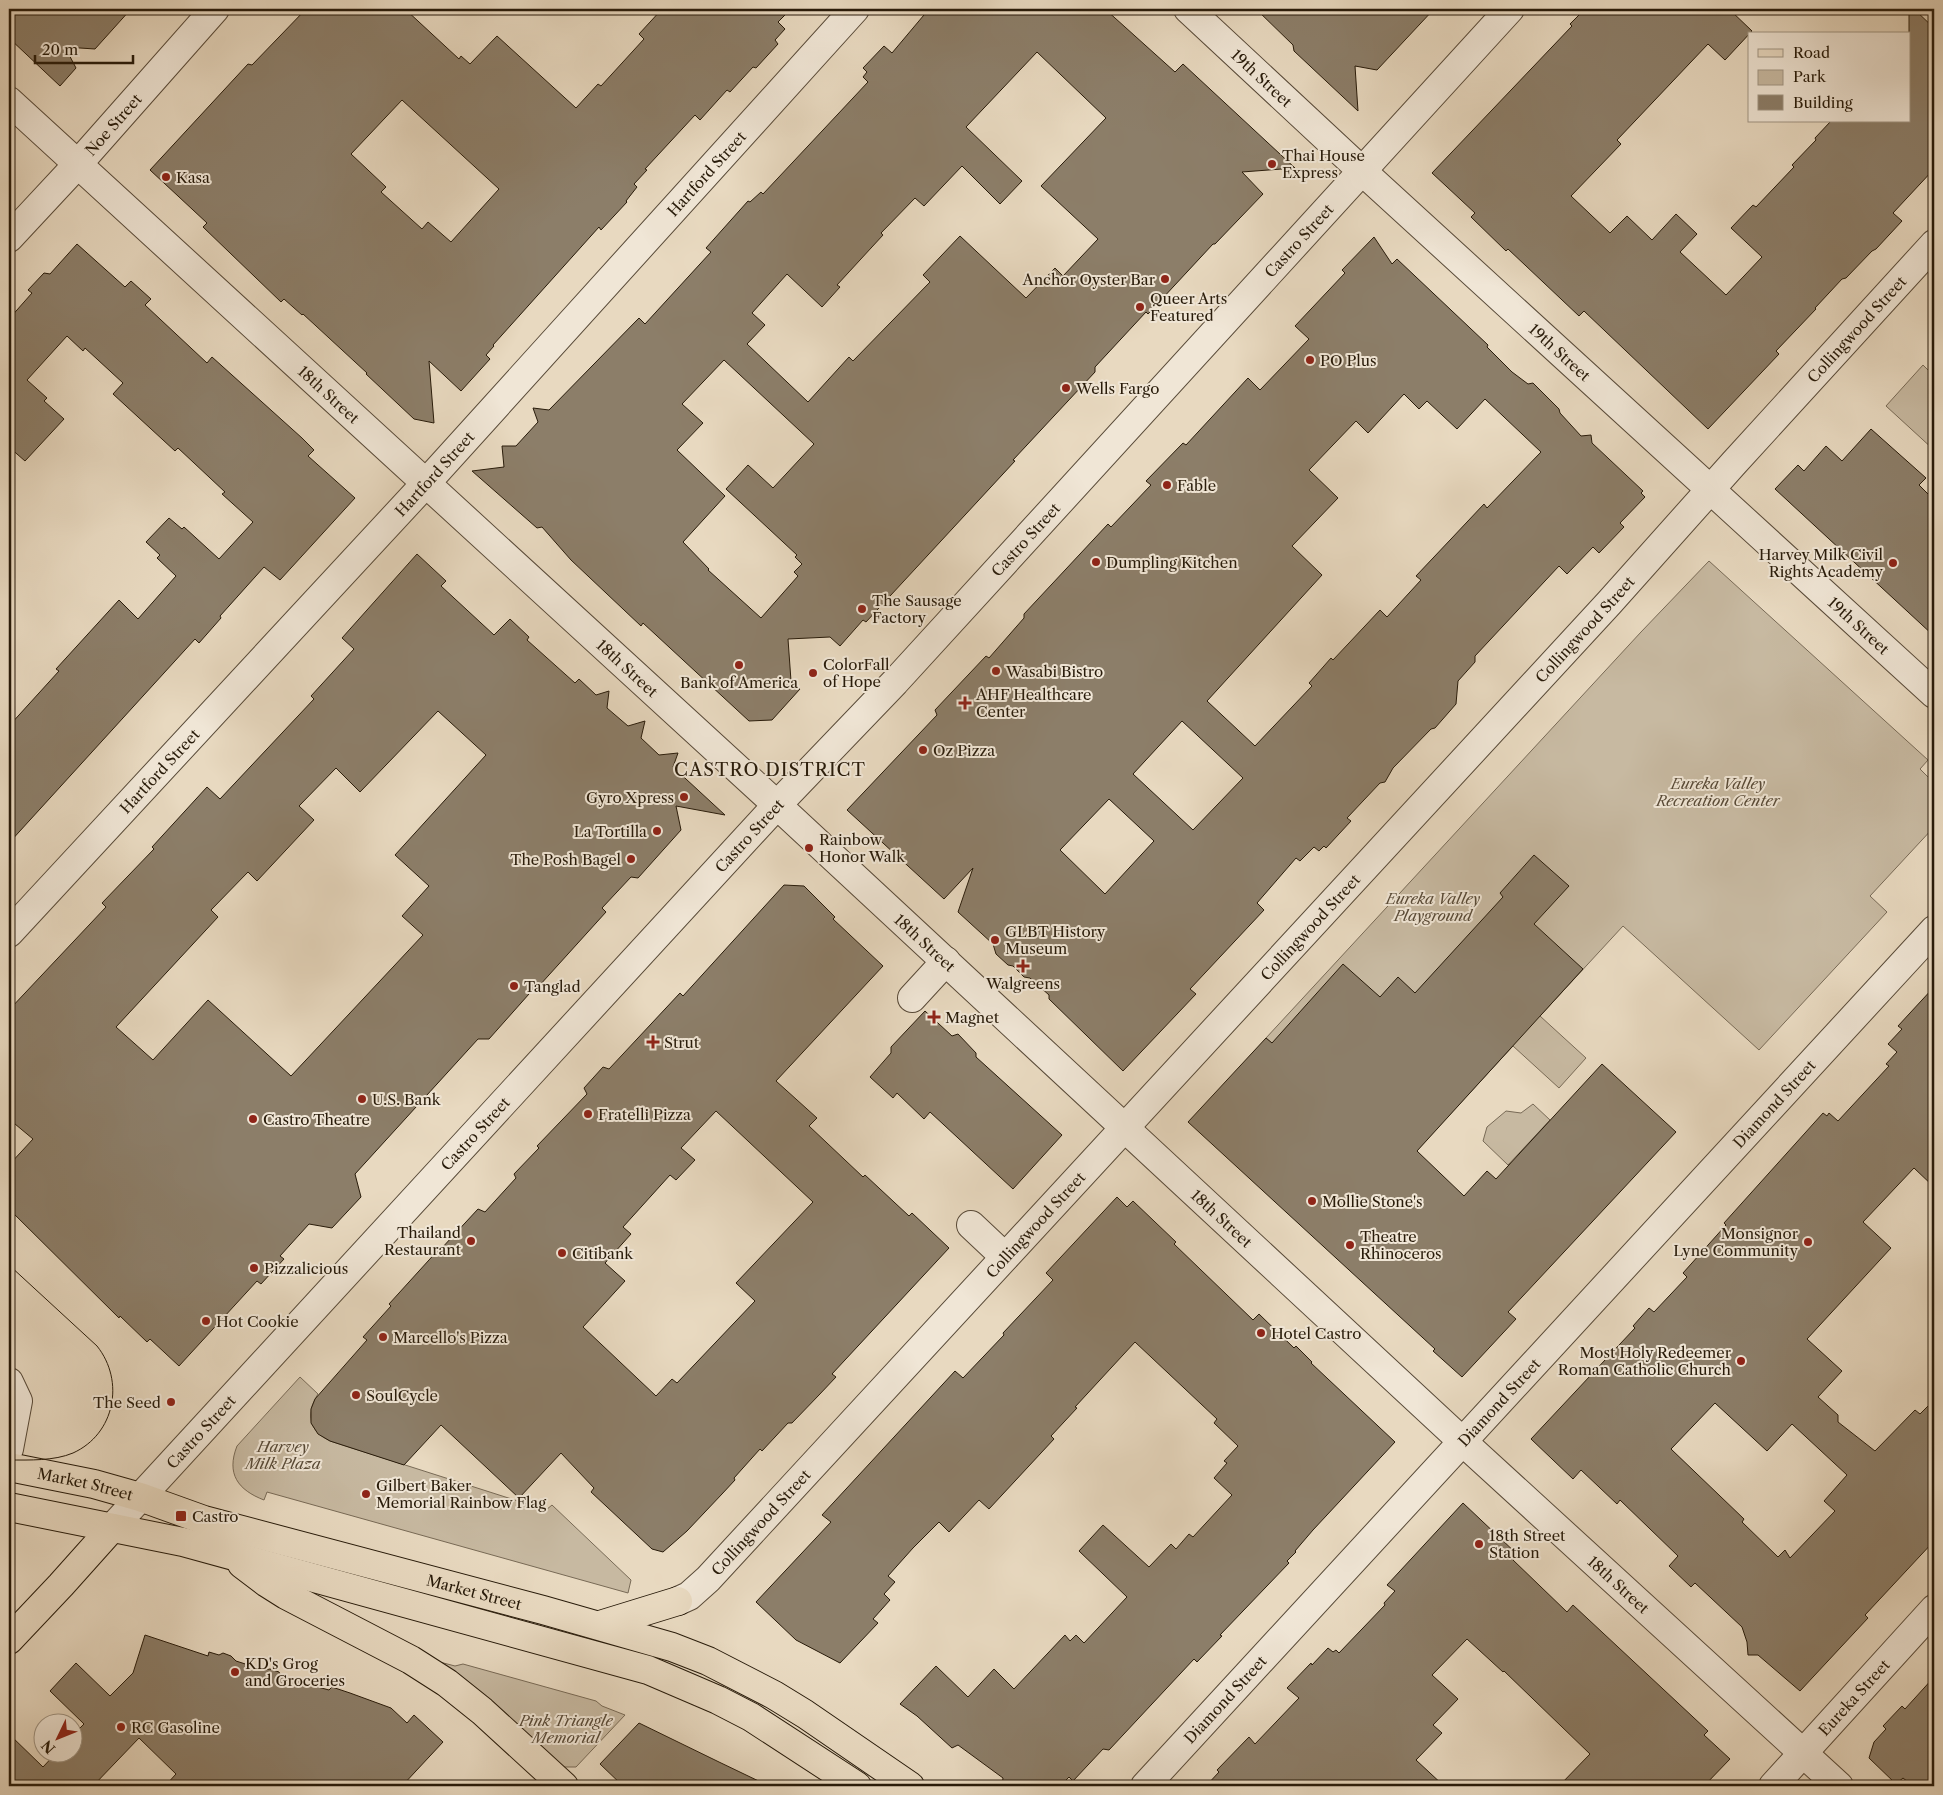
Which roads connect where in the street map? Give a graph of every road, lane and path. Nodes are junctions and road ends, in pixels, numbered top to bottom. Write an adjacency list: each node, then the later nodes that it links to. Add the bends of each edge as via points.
1 (215, 9): 6 (street, Noe Street)
2 (855, 9): 10 (street, Hartford Street)
3 (1188, 9): 7 (street, 19th Street)
4 (1510, 9): 7 (street, Castro Street)
5 (9, 101): 6 (street, 18th Street)
6 (77, 165): 8 (street, Noe Street); 10 (street, 18th Street)
7 (1362, 171): 11 (street, 19th Street); 13 (street, Castro Street, via 896,682)
8 (9, 238)
9 (1934, 244): 11 (street, Collingwood Street)
10 (427, 482): 13 (street, 18th Street); 15 (street, Hartford Street)
11 (1710, 489): 12 (street, 19th Street); 18 (street, Collingwood Street, via 1609,603)
12 (1934, 694)
13 (777, 805): 16 (street, 18th Street); 25 (street, Castro Street)
14 (1934, 930): 22 (street, Diamond Street)
15 (9, 933)
16 (946, 961): 17 (street); 18 (street, 18th Street)
17 (912, 998)
18 (1124, 1128): 20 (street, Collingwood Street); 22 (street, 18th Street)
19 (971, 1225): 20 (street)
20 (1005, 1257): 29 (street, Collingwood Street, via 700,1588)
21 (9, 1382): 23 (street, via 18,1401)
22 (1463, 1442): 33 (street, 18th Street); 37 (street, Diamond Street)
23 (9, 1449)
24 (9, 1467): 25 (main road, Market Street)
25 (140, 1497): 27 (street, Castro Street); 31 (main road, Market Street, via 204,1520)
26 (9, 1508): 27 (main road, Market Street)
27 (112, 1528): 28 (main road, Market Street); 32 (main road, Castro Street)
28 (232, 1556): 34 (main road, via 267,1584 411,1660 447,1683); 35 (main road, Market Street, via 648,1670 751,1717)
29 (678, 1602): 31 (main road)
30 (1934, 1609): 33 (street, Eureka Street)
31 (600, 1625): 36 (main road, Market Street, via 672,1647 741,1677 805,1714)
32 (9, 1640)
33 (1803, 1754): 38 (street, Eureka Street); 39 (street, 18th Street)
34 (564, 1786)
35 (857, 1786)
36 (910, 1786)
37 (1145, 1786)
38 (1774, 1786)
39 (1839, 1786)

